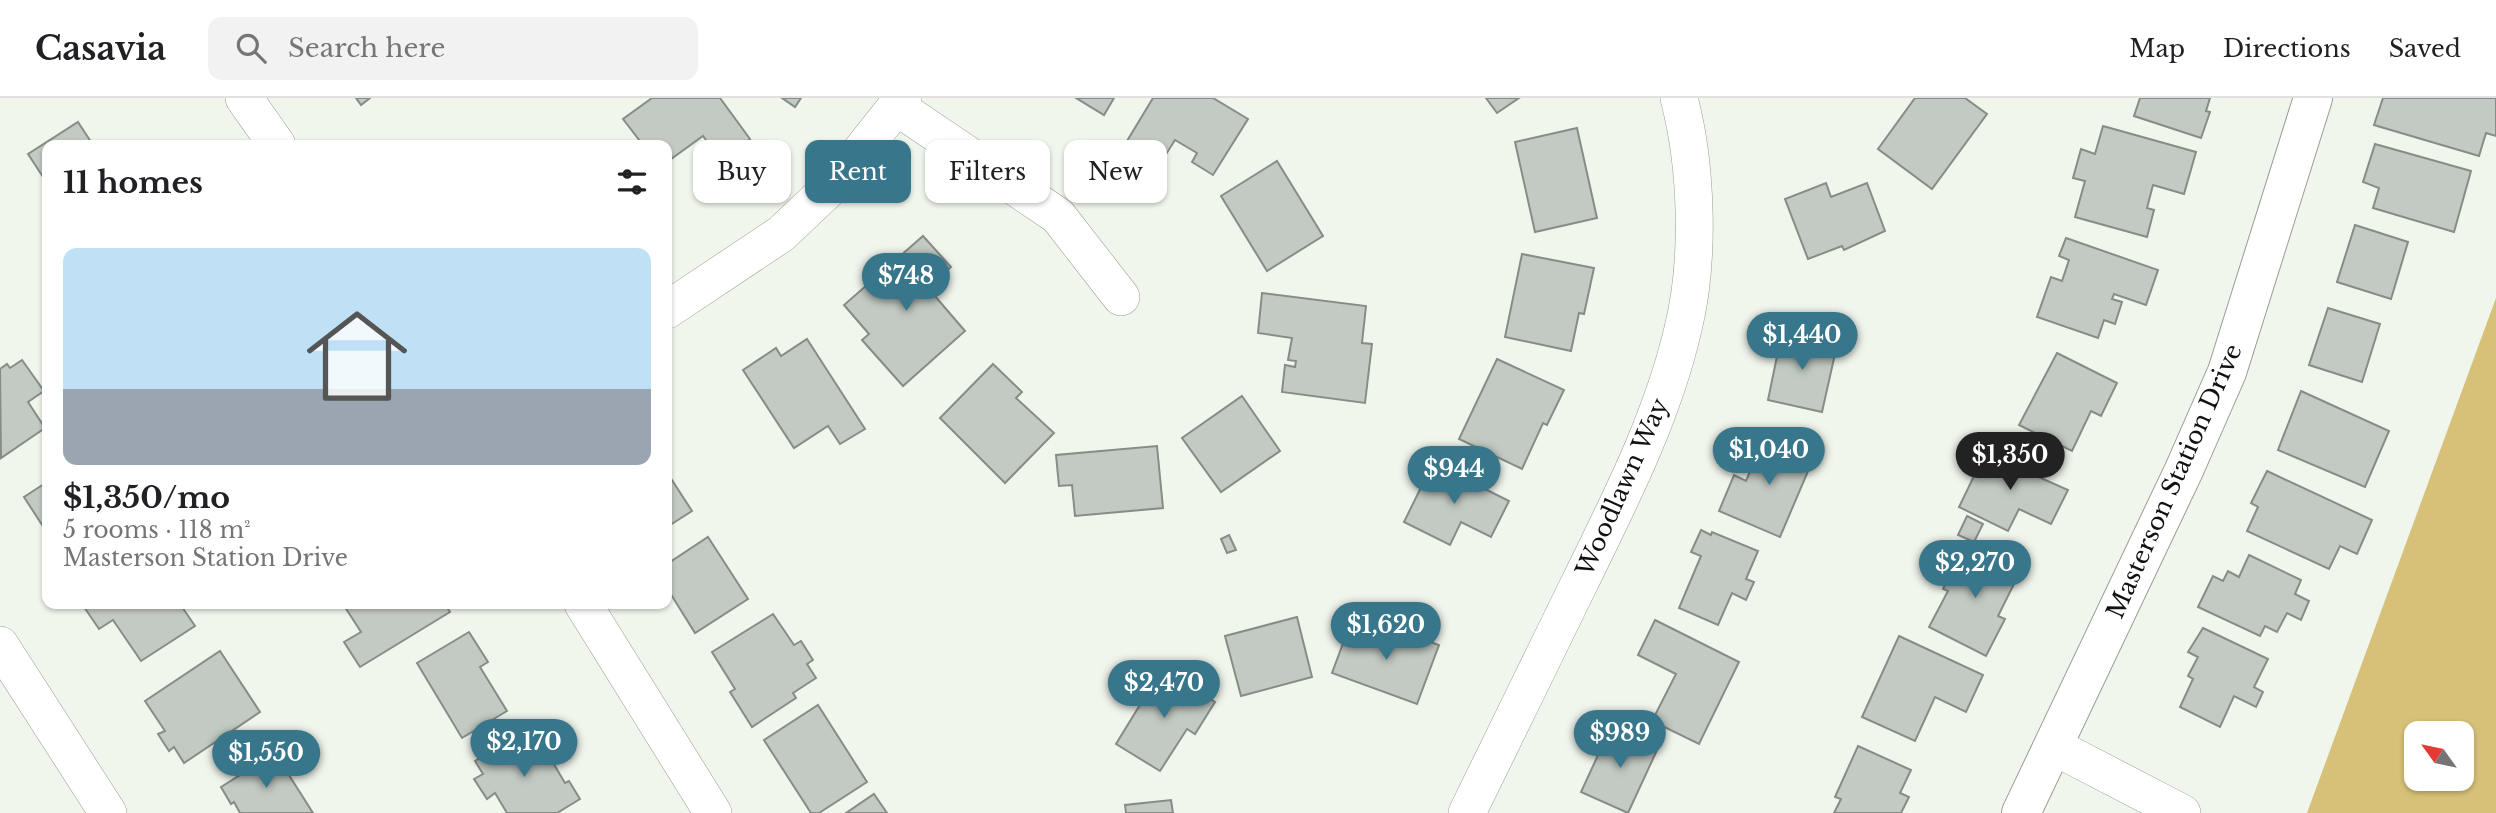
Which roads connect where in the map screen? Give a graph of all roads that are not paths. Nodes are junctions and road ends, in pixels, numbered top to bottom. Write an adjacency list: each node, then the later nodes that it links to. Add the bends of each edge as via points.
1 (244, 98): 5 (street)
2 (1679, 98): 13 (street, Woodlawn Way, via 1688,131 1694,229 1684,329 1634,470)
3 (2313, 98): 10 (street, Masterson Station Drive, via 2227,372)
4 (900, 103): 6 (street, via 1058,216); 7 (street, via 838,180 781,234)
5 (273, 140)
6 (1121, 297)
7 (672, 307)
8 (586, 609): 12 (street)
9 (0, 645): 11 (street)
10 (2053, 746): 14 (street, Masterson Station Drive); 15 (street)
11 (108, 813)
12 (713, 813)
13 (1467, 813)
14 (2021, 813)
15 (2182, 813)

